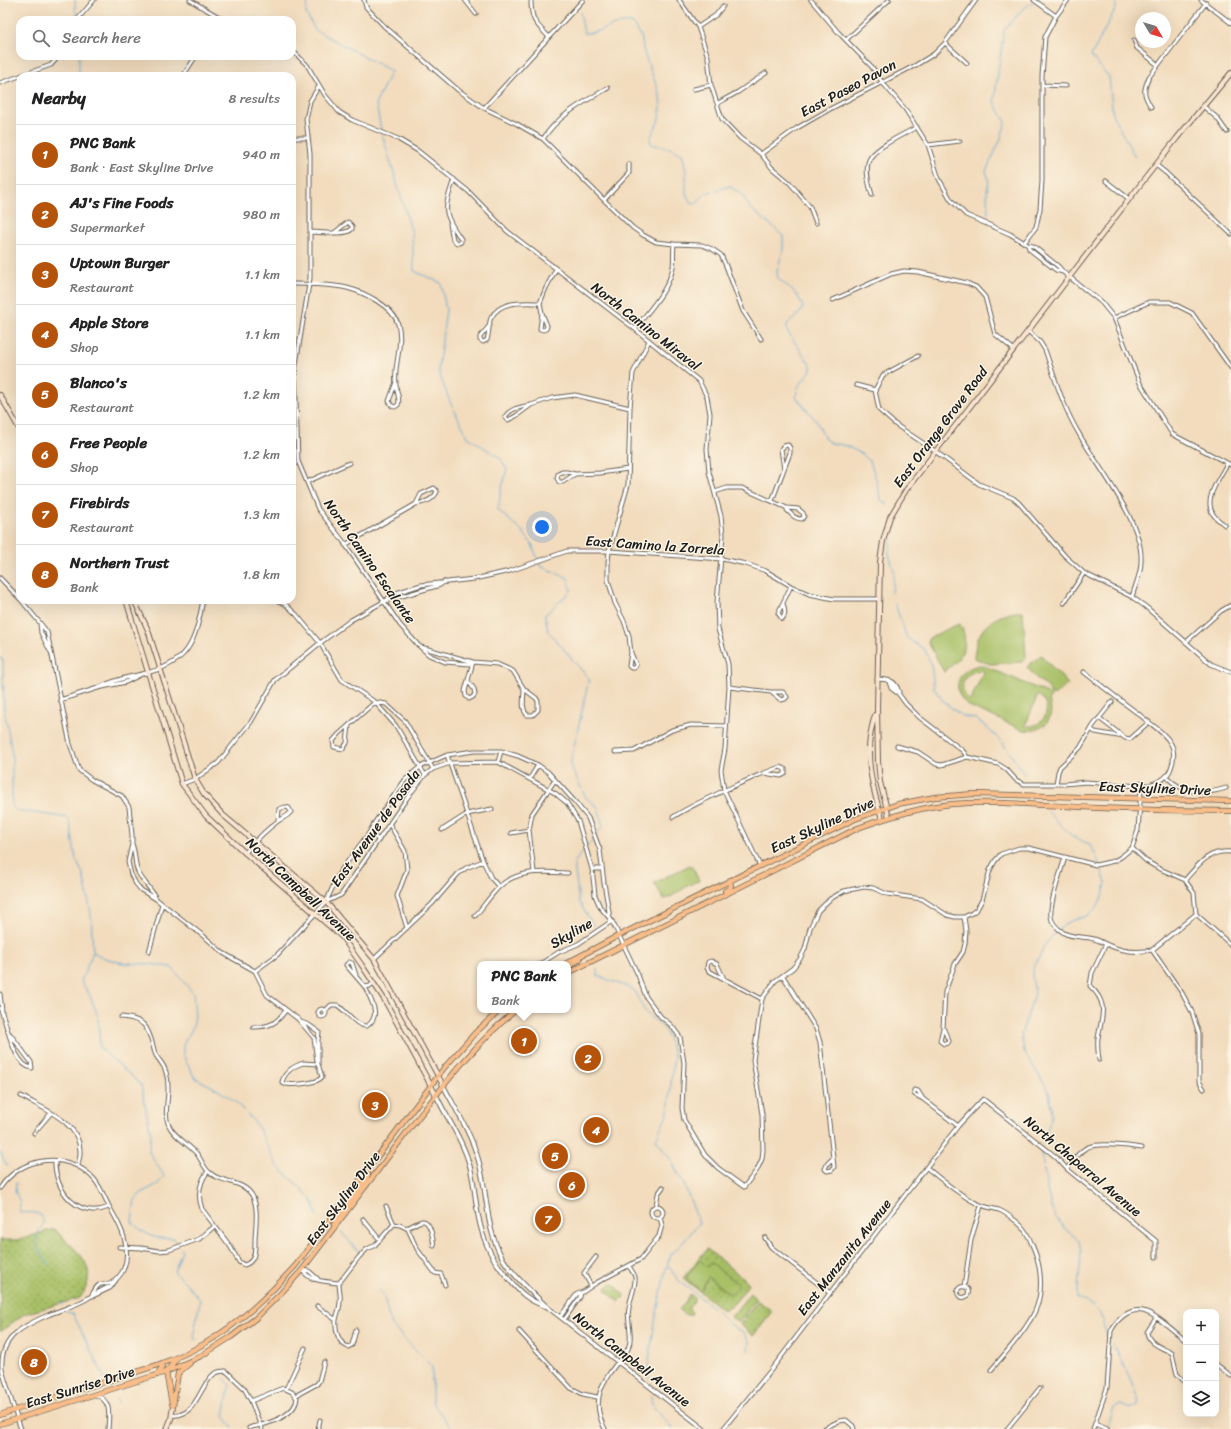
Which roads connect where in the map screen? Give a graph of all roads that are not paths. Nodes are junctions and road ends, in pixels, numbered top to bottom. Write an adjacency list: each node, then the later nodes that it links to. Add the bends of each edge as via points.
1 (94, 0): 17 (street)
2 (190, 0): 18 (street)
3 (364, 0): 47 (street, via 366,7 384,26 458,90)
4 (465, 0): 16 (street)
5 (531, 0): 22 (street, via 531,15)
6 (583, 0): 22 (street)
7 (679, 0): 21 (street)
8 (810, 0): 23 (street)
9 (889, 0): 23 (street)
10 (976, 0): 25 (street, East Paseo Pavon)
11 (1034, 0): 19 (street)
12 (1068, 0): 19 (street)
13 (1201, 0): 14 (street)
14 (1206, 4): 20 (street); 30 (street)
15 (723, 6): 21 (street, via 716,15)
16 (476, 14)
17 (80, 16)
18 (217, 16)
19 (1056, 16): 39 (street, via 1045,37)
20 (1231, 23)
21 (698, 28): 38 (street, via 708,57)
22 (549, 37): 47 (street)
23 (846, 40): 36 (street, via 872,67)
24 (1134, 40): 30 (street, via 1137,48)
25 (945, 43): 29 (street); 36 (street, East Paseo Pavon, via 934,54)
26 (296, 54): 40 (street, North Camino Miraval, via 307,65)
27 (55, 60): 31 (street, via 51,65)
28 (193, 60): 32 (street)
29 (967, 63)
30 (1158, 65): 46 (street, via 1144,89 1144,96)
31 (31, 72)
32 (186, 72)
33 (766, 73): 44 (street)
34 (1231, 73): 45 (main road, East Orange Grove Road)
35 (16, 77): 37 (street)
36 (882, 82): 48 (street); 55 (street, East Paseo Pavon, via 797,128)
37 (0, 83)
38 (711, 85): 43 (street); 44 (street)
39 (1042, 85): 41 (street); 68 (street, via 1040,209 1036,227)
40 (319, 86): 51 (street, North Camino Escalante, via 306,114); 58 (street, North Camino Miraval, via 343,115 405,142)
41 (1066, 86)
42 (608, 88): 52 (street, via 568,112)
43 (694, 89)
44 (718, 103): 55 (street, via 722,119 740,138)
45 (1203, 106): 49 (street, via 1217,118); 57 (main road, East Orange Grove Road)
46 (1151, 107)
47 (484, 108): 52 (street)
48 (917, 127): 54 (street); 60 (street, via 884,146 870,159 867,176)
49 (1227, 132)
50 (296, 138): 51 (street)
51 (308, 138): 65 (street, North Camino Escalante)
52 (543, 139): 62 (street)
53 (960, 141): 54 (street)
54 (928, 145): 68 (street, via 939,179 951,200 966,215 1010,234)
55 (761, 154): 63 (street, via 810,207)
56 (630, 164): 62 (street, via 629,173)
57 (1156, 165): 61 (main road, East Orange Grove Road); 67 (street)
58 (454, 179): 64 (street, via 446,206); 70 (street, North Camino Miraval, via 475,197 501,226)
59 (1106, 180): 61 (street)
60 (872, 195)
61 (1129, 199): 71 (main road, East Orange Grove Road)
62 (604, 200): 69 (street, via 643,236 656,242)
63 (816, 223)
64 (450, 224): 64 (street, via 453,241 461,242 461,239)
65 (310, 232): 66 (street); 73 (street, North Camino Escalante)
66 (334, 232): 66 (street, via 344,234 350,232 352,226 348,222)
67 (1231, 234)
68 (1024, 243): 71 (street, via 1052,267)
69 (674, 244): 79 (street, via 669,281); 81 (street, via 702,246 712,249 721,256 743,311)
70 (556, 269): 75 (street); 79 (street, North Camino Miraval)
71 (1069, 277): 77 (street, via 1101,302); 80 (main road, East Orange Grove Road)
72 (296, 284): 73 (street)
73 (310, 284): 85 (street, North Camino Escalante); 87 (street, via 353,290 381,304 394,315 399,329)
74 (833, 300): 83 (street, via 891,274 904,271 966,283 976,287 985,297 995,334)
75 (540, 303): 76 (street); 78 (street, via 510,304 498,309 490,318)
76 (542, 313): 76 (street, via 539,325 540,329 544,330 547,326)
77 (1114, 318): 86 (street, via 1149,302 1170,302 1192,313); 97 (street, via 1140,383 1172,434)
78 (490, 325): 78 (street, via 487,340 483,342 480,337)
79 (635, 329): 82 (street, North Camino Miraval)
80 (1028, 330): 83 (main road, East Orange Grove Road); 114 (street, via 1045,350 1077,432 1127,512 1136,532 1142,560)
81 (761, 339)
82 (649, 341): 92 (street, via 633,373); 102 (street, North Camino Miraval, via 699,381 707,396 710,414 709,472)
83 (1013, 349): 95 (main road, East Orange Grove Road)
84 (918, 356): 89 (street, via 883,375)
85 (296, 360)
86 (1231, 368)
87 (396, 382): 87 (street, via 389,400 390,405 395,407 400,402)
88 (856, 385): 89 (street)
89 (875, 390): 95 (street, via 879,410 896,426)
90 (0, 395): 94 (main road)
91 (531, 405): 91 (street, via 508,420 505,417 507,412); 92 (street, via 552,398 575,395)
92 (630, 408): 98 (street)
93 (296, 420): 101 (street, North Camino Escalante, via 298,461)
94 (16, 423)
95 (935, 451): 110 (street, via 979,484 1013,498 1065,556); 115 (main road, East Orange Grove Road, via 890,517 880,562)
96 (349, 463): 101 (street)
97 (1229, 464): 106 (street, via 1212,494 1210,505 1214,515)
98 (628, 469): 100 (street); 108 (street, via 628,485)
99 (784, 469): 99 (street, via 781,449 788,445 790,453); 103 (street)
100 (575, 474): 100 (street, via 563,482 559,482 557,478 562,472)
101 (306, 482): 107 (street, North Camino Escalante, via 318,509)
102 (714, 492): 103 (street, via 742,488); 109 (street, North Camino Miraval, via 722,516)
103 (772, 501): 105 (street)
104 (416, 504): 104 (street, via 434,497 436,490 434,488 421,494); 107 (street)
105 (788, 508): 105 (street, via 798,509 804,516 802,519 794,517)
106 (1225, 525)
107 (345, 545): 116 (street, North Camino Escalante)
108 (609, 550): 109 (street, East Camino la Zorrela); 116 (street, East Camino la Zorrela, via 567,552 510,571 474,579 421,585 393,594); 128 (street, via 608,580 615,603 625,622)
109 (722, 559): 112 (street, East Camino la Zorrela, via 766,571); 137 (street, North Camino Miraval, via 717,602 718,629 728,664)
110 (1084, 573): 114 (street); 118 (street)
111 (0, 578): 113 (street)
112 (791, 586): 115 (street, East Camino la Zorrela, via 809,594 831,598); 117 (street)
113 (16, 595)
114 (1132, 597): 125 (street)
115 (879, 599): 134 (main road, East Orange Grove Road)
116 (385, 601): 126 (street, East Camino la Zorrela, via 351,620); 127 (street, North Camino Escalante, via 400,625)
117 (783, 603)
118 (1064, 603)
119 (24, 604): 141 (street, via 46,632)
120 (127, 604): 131 (main road, North Campbell Avenue)
121 (136, 604): 130 (main road, North Campbell Avenue, via 148,630)
122 (202, 604): 130 (street, via 198,627 186,651 177,661)
123 (285, 604): 126 (street)
124 (1231, 605): 125 (street)
125 (1186, 642): 133 (street, via 1211,664)
126 (320, 643): 142 (street, via 342,680); 166 (street, East Camino la Zorrela, via 275,680 251,722 234,744 218,763)
127 (419, 646): 129 (street, North Camino Escalante); 129 (street, North Camino Escalante, via 429,655 445,662)
128 (631, 653)
129 (473, 662): 135 (street); 138 (street, North Camino Escalante, via 497,664 513,670)
130 (159, 668): 131 (street); 166 (main road, North Campbell Avenue)
131 (148, 672): 141 (street, via 126,682); 168 (main road, North Campbell Avenue)
132 (1084, 672): 146 (street)
133 (1231, 672)
134 (877, 679): 136 (street); 144 (main road, East Orange Grove Road)
135 (468, 681): 135 (street, via 465,691 469,699 475,694)
136 (889, 681): 140 (street, via 891,688); 140 (street, via 896,684)
137 (729, 687): 139 (street); 148 (street, North Camino Miraval)
138 (524, 690): 138 (street, North Camino Escalante, via 525,712 533,715 538,710 538,702)
139 (771, 692): 139 (street, via 783,692 787,697 781,700)
140 (899, 694): 155 (street, via 919,717 963,751)
141 (60, 700): 195 (street, via 79,770 122,796 129,807)
142 (375, 702): 147 (street); 157 (street, via 386,704 405,721); 160 (street, via 396,727)
143 (1112, 702): 145 (street)
144 (876, 709): 178 (main road, East Orange Grove Road, via 878,769); 180 (main road, East Orange Grove Road, via 870,737 870,760)
145 (1099, 718): 149 (street); 150 (street)
146 (1149, 722): 150 (street, via 1130,739); 164 (street, via 1167,737 1173,748 1172,766)
147 (349, 725): 147 (street, via 333,741 334,747 343,749 347,743)
148 (726, 726): 153 (street, via 691,725 672,730 634,751); 174 (street, North Camino Miraval, via 721,770)
149 (1092, 730): 150 (street, via 1118,736); 169 (street, via 1080,748 1060,767)
150 (1120, 734)
151 (897, 746): 155 (street, via 918,752 941,765)
152 (501, 751): 154 (street, East Avenue de Posada); 156 (street); 159 (street, East Avenue de Posada)
153 (615, 752)
154 (447, 755): 157 (street, East Avenue de Posada); 158 (street)
155 (967, 757): 169 (street, via 998,764 1024,784)
156 (498, 762): 158 (street, East Avenue de Posada); 165 (street, East Avenue de Posada)
157 (429, 763): 160 (street, East Avenue de Posada); 161 (street)
158 (450, 763): 161 (street, East Avenue de Posada); 183 (street)
159 (538, 765): 165 (street); 167 (street, East Avenue de Posada)
160 (420, 767): 163 (street); 191 (street, East Avenue de Posada, via 405,780)
161 (433, 769): 163 (street, East Avenue de Posada)
162 (764, 773): 162 (street, via 781,776 785,774 785,769 780,766); 174 (street)
163 (425, 775): 188 (street, East Avenue de Posada)
164 (1166, 776): 171 (street); 172 (street, via 1177,786 1189,791 1215,792)
165 (530, 778): 173 (street, East Avenue de Posada)
166 (195, 779): 168 (street, East Camino la Zorrela); 194 (main road, North Campbell Avenue, via 204,794 223,815)
167 (555, 780): 173 (street); 203 (street, East Avenue de Posada, via 588,818 600,850)
168 (182, 784): 198 (main road, North Campbell Avenue, via 206,816)
169 (1056, 784): 170 (street, via 1086,782)
170 (1138, 786): 171 (street, via 1142,783); 175 (street)
171 (1145, 786): 175 (street)
172 (1226, 788)
173 (548, 789): 190 (street, via 532,814); 202 (street, East Avenue de Posada, via 567,803 575,815)
174 (724, 790): 184 (street); 201 (street, North Camino Miraval)
175 (1141, 790): 176 (street)
176 (1140, 799): 177 (main road, East Skyline Drive); 178 (main road, East Skyline Drive, via 974,794 935,797); 181 (street)
177 (1231, 802)
178 (886, 807): 180 (main road, East Skyline Drive); 185 (main road, East Orange Grove Road)
179 (492, 810): 183 (street)
180 (879, 810): 186 (main road, East Orange Grove Road); 201 (main road, East Skyline Drive, via 855,819)
181 (1140, 810): 182 (main road, East Skyline Drive); 185 (main road, East Skyline Drive, via 979,803 930,807); 196 (street, via 1138,830)
182 (1231, 811)
183 (467, 814): 189 (street); 200 (street)
184 (673, 817)
185 (890, 817): 186 (main road, East Skyline Drive)
186 (882, 819): 212 (main road, East Skyline Drive, via 827,843)
187 (278, 821): 187 (street, via 288,816 291,812 288,808 280,809); 194 (street)
188 (390, 825): 193 (street, East Avenue de Posada); 218 (street, via 405,851 407,870 397,896)
189 (442, 830)
190 (529, 830): 192 (street); 204 (street)
191 (369, 833): 193 (street); 210 (street, East Avenue de Posada, via 339,873)
192 (511, 833)
193 (379, 840): 210 (street, East Avenue de Posada, via 341,895)
194 (255, 842): 198 (street); 210 (main road, North Campbell Avenue)
195 (132, 844): 209 (street, via 138,872); 209 (street, via 128,862 131,875 141,890)
196 (1132, 848): 199 (street, via 1114,861 1096,865); 207 (street, via 1146,861)
197 (1231, 852): 207 (street, via 1213,854 1204,859)
198 (245, 853): 213 (main road, North Campbell Avenue)
199 (1065, 857): 216 (street, via 1029,848 1019,848 1001,854 990,870 977,909); 220 (street, via 1052,902 1051,916 1054,924 1064,933 1095,939)
200 (483, 861): 208 (street, via 491,878); 218 (street, via 458,874)
201 (760, 866): 206 (main road, East Skyline Drive)
202 (592, 869): 203 (street); 217 (street, East Avenue de Posada, via 595,895 600,907)
203 (602, 869): 217 (street, East Avenue de Posada)
204 (534, 872): 205 (street); 208 (street, via 522,874)
205 (568, 873)
206 (730, 880): 212 (main road, via 730,888); 219 (main road, East Skyline Drive)
207 (1185, 880): 214 (street, via 1194,893)
208 (499, 887): 215 (street)
209 (156, 899): 211 (street)
210 (326, 902): 213 (street, East Avenue de Posada); 226 (main road, North Campbell Avenue)
211 (162, 904): 225 (street); 230 (street, via 223,953)
212 (688, 913): 221 (main road, East Skyline Drive)
213 (315, 914): 230 (street, East Avenue de Posada, via 277,955); 235 (main road, North Campbell Avenue, via 342,937)
214 (1196, 914): 222 (street); 224 (street)
215 (475, 916)
216 (964, 917): 233 (street, via 947,915 922,899 887,894 873,888 844,891 830,899 818,911 800,959); 248 (street, via 965,944 945,992)
217 (611, 920): 219 (street, East Avenue de Posada); 227 (street, Skyline, via 578,944)
218 (407, 928): 226 (street)
219 (619, 936): 221 (street, East Avenue de Posada); 223 (main road, East Skyline Drive)
220 (1106, 944): 224 (street, via 1119,951); 251 (street, via 1092,973 1090,986 1098,994 1103,1008 1098,1039)
221 (623, 945): 231 (main road, East Skyline Drive); 238 (street, East Avenue de Posada, via 646,997 680,1037 684,1063 684,1120 705,1155 744,1187 757,1170 763,1150 762,1114 753,1060)
222 (1231, 945)
223 (596, 948): 228 (main road, East Skyline Drive); 229 (main road)
224 (1152, 950): 256 (street, via 1192,1012 1199,1034 1199,1081)
225 (149, 952)
226 (374, 959): 253 (main road, North Campbell Avenue)
227 (545, 961)
228 (571, 961)
229 (571, 965)
230 (255, 971): 240 (street, via 267,995)
231 (571, 971)
232 (356, 975): 236 (street)
233 (783, 976): 238 (street, via 775,981); 265 (street, via 816,1030 820,1042)
234 (724, 979): 234 (street, via 717,964 711,960 708,962 709,971); 238 (street)
235 (373, 982): 236 (street); 254 (main road, North Campbell Avenue)
236 (365, 988): 241 (street, via 375,1011 373,1020 367,1026 360,1026 337,1005 331,1005)
237 (0, 994): 242 (street)
238 (762, 999)
239 (0, 1008): 242 (street)
240 (286, 1010): 246 (street); 247 (street, via 279,1020 271,1025)
241 (325, 1011)
242 (2, 1012): 249 (street)
243 (497, 1013): 253 (main road, East Skyline Drive, via 475,1033)
244 (512, 1013): 255 (main road, East Skyline Drive, via 492,1030)
245 (121, 1017): 271 (street, via 135,1020 144,1026 156,1056 167,1074 168,1123 202,1160)
246 (301, 1022): 250 (street); 250 (street, via 319,1032)
247 (252, 1027)
248 (943, 1028): 248 (street, via 940,1041 944,1044 949,1041)
249 (10, 1034): 249 (street, via 10,1042 21,1062 32,1068 31,1062)
250 (316, 1039): 252 (street)
251 (1099, 1060)
252 (318, 1064): 252 (street, via 322,1077 320,1080 290,1085 282,1082 285,1075 296,1065)
253 (438, 1076): 254 (main road, East Skyline Drive); 255 (main road, North Campbell Avenue)
254 (431, 1084): 257 (main road, North Campbell Avenue); 268 (main road, East Skyline Drive)
255 (443, 1085): 257 (main road, East Skyline Drive); 303 (street, North Campbell Avenue, via 471,1139 479,1162 489,1224 503,1258 521,1282)
256 (1204, 1089)
257 (436, 1095): 283 (main road, East Skyline Drive); 303 (street, North Campbell Avenue, via 468,1161 481,1231 494,1260 521,1292 533,1302)
258 (21, 1096): 261 (street)
259 (923, 1099): 262 (street)
260 (982, 1099): 262 (street, East Manzanita Avenue); 270 (street, North Chaparral Avenue, via 1056,1157)
261 (50, 1113): 263 (street); 267 (street, via 66,1122 74,1133 80,1148)
262 (958, 1126): 269 (street, East Manzanita Avenue)
263 (34, 1133)
264 (1142, 1148): 270 (street, via 1107,1144 1087,1147)
265 (832, 1158)
266 (55, 1161): 267 (street); 273 (street, via 44,1160 26,1166 13,1174); 277 (street, via 56,1177 67,1198 91,1210)
267 (78, 1166): 277 (street, via 94,1180)
268 (368, 1168): 283 (main road, via 366,1180 337,1217); 291 (main road, East Skyline Drive)
269 (927, 1168): 276 (street, via 964,1197); 299 (street, East Manzanita Avenue)
270 (1067, 1169): 290 (street, North Chaparral Avenue, via 1156,1241)
271 (208, 1171): 281 (street, via 200,1187 199,1196 202,1209); 281 (street, via 221,1179 244,1187 252,1196 256,1209 255,1247 254,1256 247,1265 239,1262)
272 (663, 1187): 274 (street, via 658,1194)
273 (0, 1188)
274 (656, 1205): 279 (street, via 661,1206 663,1210); 279 (street, via 652,1208 651,1214)
275 (386, 1206): 280 (street)
276 (981, 1206): 298 (street, via 971,1240); 318 (street, via 1001,1211 1018,1222 1030,1238 1037,1255 1040,1275 1040,1293 1033,1316)
277 (109, 1207): 288 (street, via 122,1232)
278 (363, 1218): 285 (street)
279 (660, 1218): 292 (street, via 662,1225 659,1236 641,1259)
280 (394, 1224): 282 (street); 285 (street)
281 (215, 1226): 288 (street, via 199,1239 169,1250)
282 (407, 1228): 286 (street, via 421,1221 428,1224); 296 (street, via 417,1249 435,1273 442,1274)
283 (332, 1230): 293 (main road, East Skyline Drive)
284 (765, 1238): 299 (street, via 771,1247)
285 (380, 1240): 295 (street, via 358,1257)
286 (434, 1246)
287 (119, 1247): 288 (street)
288 (126, 1247): 294 (street, via 124,1268)
289 (596, 1257): 297 (street, via 584,1273)
290 (1156, 1257)
291 (296, 1265): 293 (street); 312 (main road, East Skyline Drive, via 270,1294 237,1322 203,1345)
292 (629, 1266): 297 (street); 315 (street, via 635,1276 628,1310 630,1343)
293 (302, 1270): 295 (street, via 309,1271 318,1279); 313 (main road, East Skyline Drive, via 256,1318)
294 (117, 1278): 301 (street, via 111,1287); 301 (street, via 111,1283 96,1287)
295 (339, 1283): 306 (street, via 340,1302)
296 (445, 1285)
297 (591, 1286): 300 (street)
298 (964, 1287)
299 (830, 1292): 347 (street, East Manzanita Avenue)
300 (581, 1293): 304 (street, via 576,1294); 307 (street)
301 (90, 1297): 330 (street, via 28,1323 10,1336 4,1346 1,1360)
302 (317, 1306): 306 (street)
303 (546, 1306): 304 (street, North Campbell Avenue)
304 (560, 1317): 307 (street, North Campbell Avenue)
305 (1156, 1318): 310 (street); 322 (street, via 1147,1336 1150,1341 1172,1354 1177,1374); 338 (street, via 1143,1311 1134,1311 1126,1313 1114,1324 1111,1331 1107,1388)
306 (336, 1320): 308 (street, via 339,1340 344,1346 350,1346 354,1342)
307 (564, 1320): 315 (street, North Campbell Avenue)
308 (356, 1330)
309 (519, 1331): 327 (street, via 571,1388)
310 (1183, 1339)
311 (305, 1348): 323 (street)
312 (179, 1356): 316 (main road, East Skyline Drive); 319 (main road)
313 (197, 1358): 319 (main road, East Skyline Drive); 329 (main road, via 178,1373)
314 (324, 1362): 326 (street, via 317,1384)
315 (618, 1362): 327 (street, via 602,1384); 346 (street, North Campbell Avenue)
316 (162, 1363): 320 (main road); 330 (main road, East Sunrise Drive)
317 (1219, 1366): 321 (street)
318 (991, 1370)
319 (166, 1372): 320 (main road, East Sunrise Drive); 329 (main road)
320 (157, 1375): 325 (main road, East Sunrise Drive)
321 (1231, 1376)
322 (1183, 1379)
323 (286, 1388): 326 (street); 328 (street)
324 (1040, 1388): 350 (street)
325 (94, 1394): 333 (main road, East Sunrise Drive); 339 (street, via 106,1401)
326 (296, 1396): 340 (street, via 294,1406 288,1414)
327 (597, 1397): 345 (street, via 599,1414)
328 (251, 1401): 332 (street, via 244,1388 232,1375 226,1370 220,1371 214,1374 188,1410 181,1415); 340 (street)
329 (173, 1406): 332 (main road)
330 (15, 1410): 331 (main road, East Sunrise Drive); 333 (street)
331 (0, 1415)
332 (172, 1415): 343 (main road)
333 (17, 1418): 337 (main road, East Sunrise Drive); 342 (street)
334 (852, 1418): 336 (street)
335 (320, 1420): 344 (street)
336 (849, 1422): 348 (street, via 839,1421); 349 (street)
337 (0, 1424)
338 (1095, 1424): 351 (street); 352 (street)
339 (108, 1427)
340 (261, 1427): 341 (street)
341 (249, 1428)
342 (21, 1429)
343 (167, 1429)
344 (318, 1429)
345 (605, 1429)
346 (704, 1429)
347 (723, 1429)
348 (823, 1429)
349 (854, 1429)
350 (1007, 1429)
351 (1093, 1429)
352 (1107, 1429)

